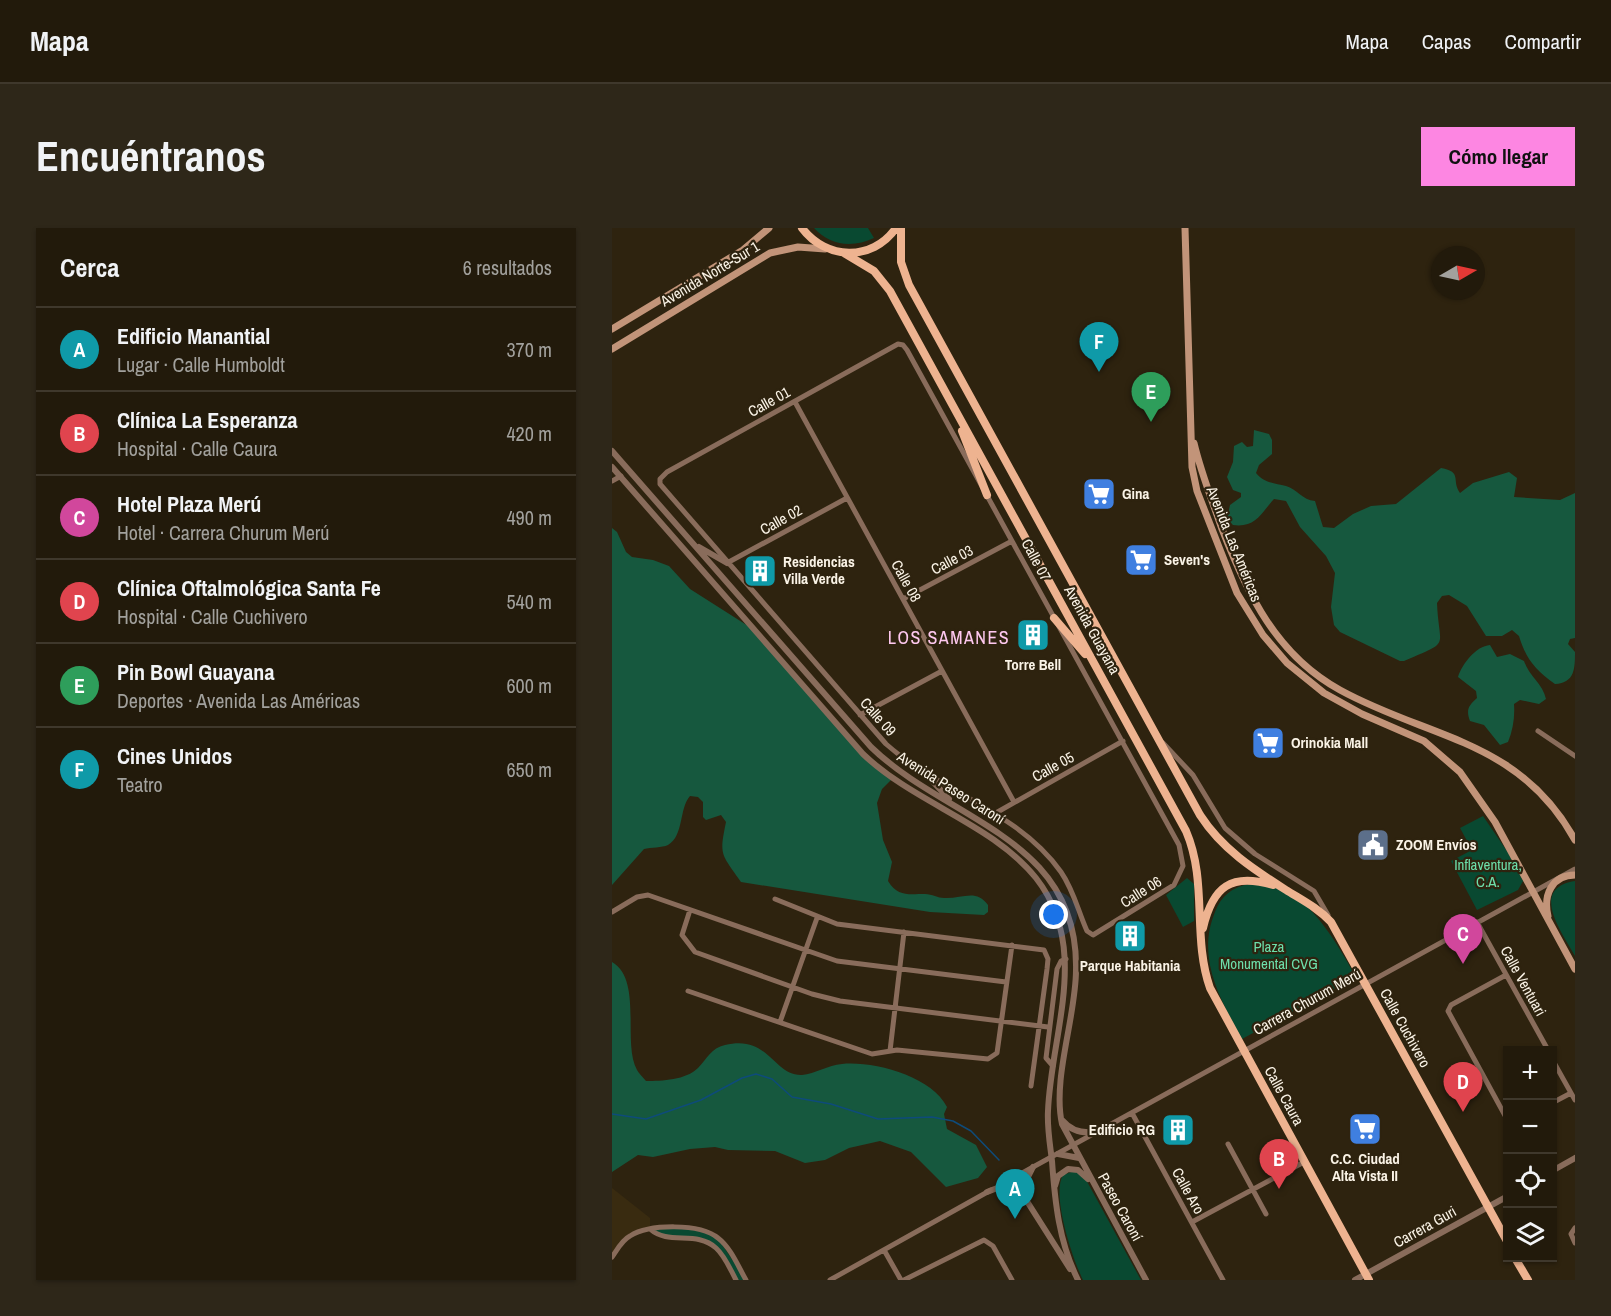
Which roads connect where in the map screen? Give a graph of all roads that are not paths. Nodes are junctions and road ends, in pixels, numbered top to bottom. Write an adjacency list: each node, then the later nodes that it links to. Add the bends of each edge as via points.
1 (769, 228): 8 (main road, Avenida Norte-Sur 1, via 743,250)
2 (802, 228): 6 (main road)
3 (896, 228): 7 (main road, via 872,249)
4 (901, 228): 34 (main road, Avenida Guayana, via 900,256 909,285)
5 (1185, 228): 13 (main road, Avenida Las Américas)
6 (830, 250): 7 (main road); 10 (main road, Avenida Norte-Sur 1, via 798,247 771,253)
7 (844, 253): 11 (main road, Avenida Guayana, via 866,265 885,283)
8 (612, 329)
9 (901, 344): 12 (street, Calle 01); 19 (street, Calle 07)
10 (612, 349)
11 (948, 397): 19 (main road); 30 (main road, Avenida Guayana)
12 (795, 402): 18 (street, Calle 01, via 667,472 660,479); 20 (street, Calle 08)
13 (1192, 435): 24 (main road, Avenida Las Américas, via 1204,479); 25 (main road, Avenida Las Américas, via 1195,482)
14 (612, 451): 22 (street, Avenida Paseo Caroní)
15 (612, 466): 16 (street, Avenida Paseo Caroní)
16 (621, 476): 17 (street); 60 (street, Avenida Paseo Caroní, via 863,754 907,789 995,842 1028,868 1054,909 1063,933)
17 (612, 481)
18 (662, 489): 23 (street, Calle 09)
19 (987, 495): 21 (street, Calle 07)
20 (847, 498): 23 (street, Calle 02); 26 (street, Calle 08)
21 (1012, 541): 26 (street, Calle 03); 27 (street, Calle 07)
22 (692, 543): 23 (street); 39 (street, Avenida Paseo Caroní, via 871,747 913,780)
23 (727, 563): 32 (street, Calle 09)
24 (1240, 573): 25 (main road); 29 (main road, Avenida Las Américas, via 1270,628)
25 (1231, 578): 31 (main road, Avenida Las Américas, via 1263,635)
26 (903, 599): 28 (street, Calle 08)
27 (1054, 618): 30 (main road); 35 (street, Calle 07)
28 (942, 671): 32 (street); 38 (street, Calle 08)
29 (1314, 673): 31 (main road); 41 (main road, Avenida Las Américas, via 1370,705 1496,757 1532,784)
30 (1104, 679): 57 (main road, Avenida Guayana, via 1191,843 1199,880)
31 (1308, 681): 47 (main road, Avenida Las Américas, via 1342,704 1424,741 1451,763 1484,803)
32 (860, 716): 37 (street, Calle 09, via 893,750)
33 (1538, 731): 36 (street)
34 (1156, 735): 46 (main road, Avenida Guayana, via 1218,840); 52 (street, via 1193,775 1226,828 1255,854 1314,891)
35 (1123, 741): 38 (street, Calle 05); 42 (street, Calle 07)
36 (1575, 756)
37 (926, 773): 39 (street); 40 (street, Calle 09)
38 (1014, 802): 40 (street, Calle 05)
39 (961, 809): 84 (street, Avenida Paseo Caroní, via 1035,861 1055,887 1069,917 1077,972 1059,1098)
40 (994, 813): 56 (street, Calle 09, via 1054,863 1070,887)
41 (1575, 840)
42 (1181, 854): 56 (street, Calle 06, via 1182,871 1170,890)
43 (1575, 869): 45 (street, Carrera Churum Merú)
44 (1575, 875): 45 (main road)
45 (1560, 877): 47 (street, Carrera Churum Merú); 54 (main road, via 1546,903)
46 (1290, 892): 52 (main road, Avenida Guayana); 57 (main road, via 1254,880 1226,885 1211,902)
47 (1533, 892): 53 (street, Carrera Churum Merú); 54 (main road, Avenida Las Américas)
48 (775, 899): 51 (street)
49 (690, 910): 50 (street, via 645,895); 59 (street); 66 (street, via 682,935 695,952)
50 (612, 912)
51 (817, 918): 55 (street); 59 (street)
52 (1331, 922): 65 (main road, Avenida Guayana)
53 (1477, 922): 63 (street, Calle Ventuari); 65 (street, Carrera Churum Merú)
54 (1552, 927): 62 (main road, Avenida Las Américas)
55 (904, 932): 58 (street); 61 (street)
56 (1090, 935)
57 (1201, 941): 75 (main road, Avenida Guayana, via 1210,988)
58 (1012, 945): 64 (street); 71 (street, via 1040,948 1047,956)
59 (806, 951): 61 (street, via 848,963); 66 (street)
60 (1066, 959): 72 (street, via 1060,961 1057,969); 76 (street, Avenida Paseo Caroní)
61 (898, 969): 64 (street); 68 (street)
62 (1575, 969)
63 (1506, 975): 73 (street, Calle Ventuari); 82 (street, via 1451,1005 1448,1011)
64 (1006, 982): 69 (street)
65 (1365, 984): 75 (street, Carrera Churum Merú); 100 (main road, Calle Cuchivero)
66 (795, 987): 68 (street, via 831,999); 70 (street)
67 (688, 991): 70 (street)
68 (894, 1007): 69 (street); 74 (street)
69 (1001, 1021): 71 (street); 74 (street, via 997,1053 990,1058)
70 (780, 1022): 74 (street, via 872,1054)
71 (1039, 1026): 72 (street); 78 (street)
72 (1048, 1027): 76 (street, via 1045,1054)
73 (1546, 1046)
74 (890, 1051)
75 (1244, 1052): 83 (street, Carrera Churum Merú); 91 (main road, Calle Caura)
76 (1053, 1066): 88 (street, Avenida Paseo Caroní, via 1048,1111)
77 (1557, 1068): 79 (street)
78 (1031, 1086)
79 (1571, 1093): 80 (street); 81 (street)
80 (1557, 1100)
81 (1575, 1100)
82 (1503, 1112)
83 (1132, 1113): 85 (street, Carrera Churum Merú); 102 (street, Calle Aro)
84 (1060, 1116): 85 (street, via 1080,1132); 87 (street, Avenida Paseo Caroní)
85 (1100, 1131): 87 (street, Carrera Churum Merú)
86 (1228, 1144): 95 (street)
87 (1073, 1146): 88 (street, Carrera Churum Merú); 89 (street, Paseo Caroní)
88 (1055, 1156): 89 (street); 92 (street, Carrera Churum Merú); 97 (street)
89 (1079, 1158): 94 (street, Paseo Caroní)
90 (1575, 1158): 93 (street)
91 (1304, 1162): 95 (street); 110 (main road, Calle Caura)
92 (1033, 1167): 96 (street, Carrera Churum Merú); 99 (street, via 1027,1179)
93 (1557, 1168)
94 (1095, 1186): 97 (street, via 1082,1173 1068,1169 1058,1176); 117 (street, Paseo Caroní)
95 (1253, 1190): 101 (street); 102 (street)
96 (987, 1192): 99 (street, via 1013,1183); 107 (street)
97 (1054, 1192): 111 (street, via 1063,1246)
98 (1503, 1199): 100 (street, Carrera Guri)
99 (1028, 1202): 111 (street)
100 (1488, 1207): 105 (main road, Calle Cuchivero); 110 (street, Carrera Guri)
101 (1266, 1214)
102 (1192, 1222): 118 (street, Calle Aro)
103 (1575, 1228): 106 (street, via 1571,1234)
104 (650, 1229): 108 (street, via 627,1237); 112 (street, via 660,1237 698,1239 710,1244 720,1252); 113 (street, via 707,1231 729,1249)
105 (1503, 1234)
106 (1575, 1243)
107 (884, 1251): 114 (street); 115 (street)
108 (612, 1257)
109 (1518, 1262): 120 (main road)
110 (1367, 1277): 119 (street, Carrera Guri)
111 (1076, 1279)
112 (736, 1280)
113 (746, 1280)
114 (830, 1280)
115 (903, 1280): 116 (street, via 984,1240 993,1246)
116 (1012, 1280)
117 (1146, 1280)
118 (1223, 1280)
119 (1355, 1280)
120 (1528, 1280)

